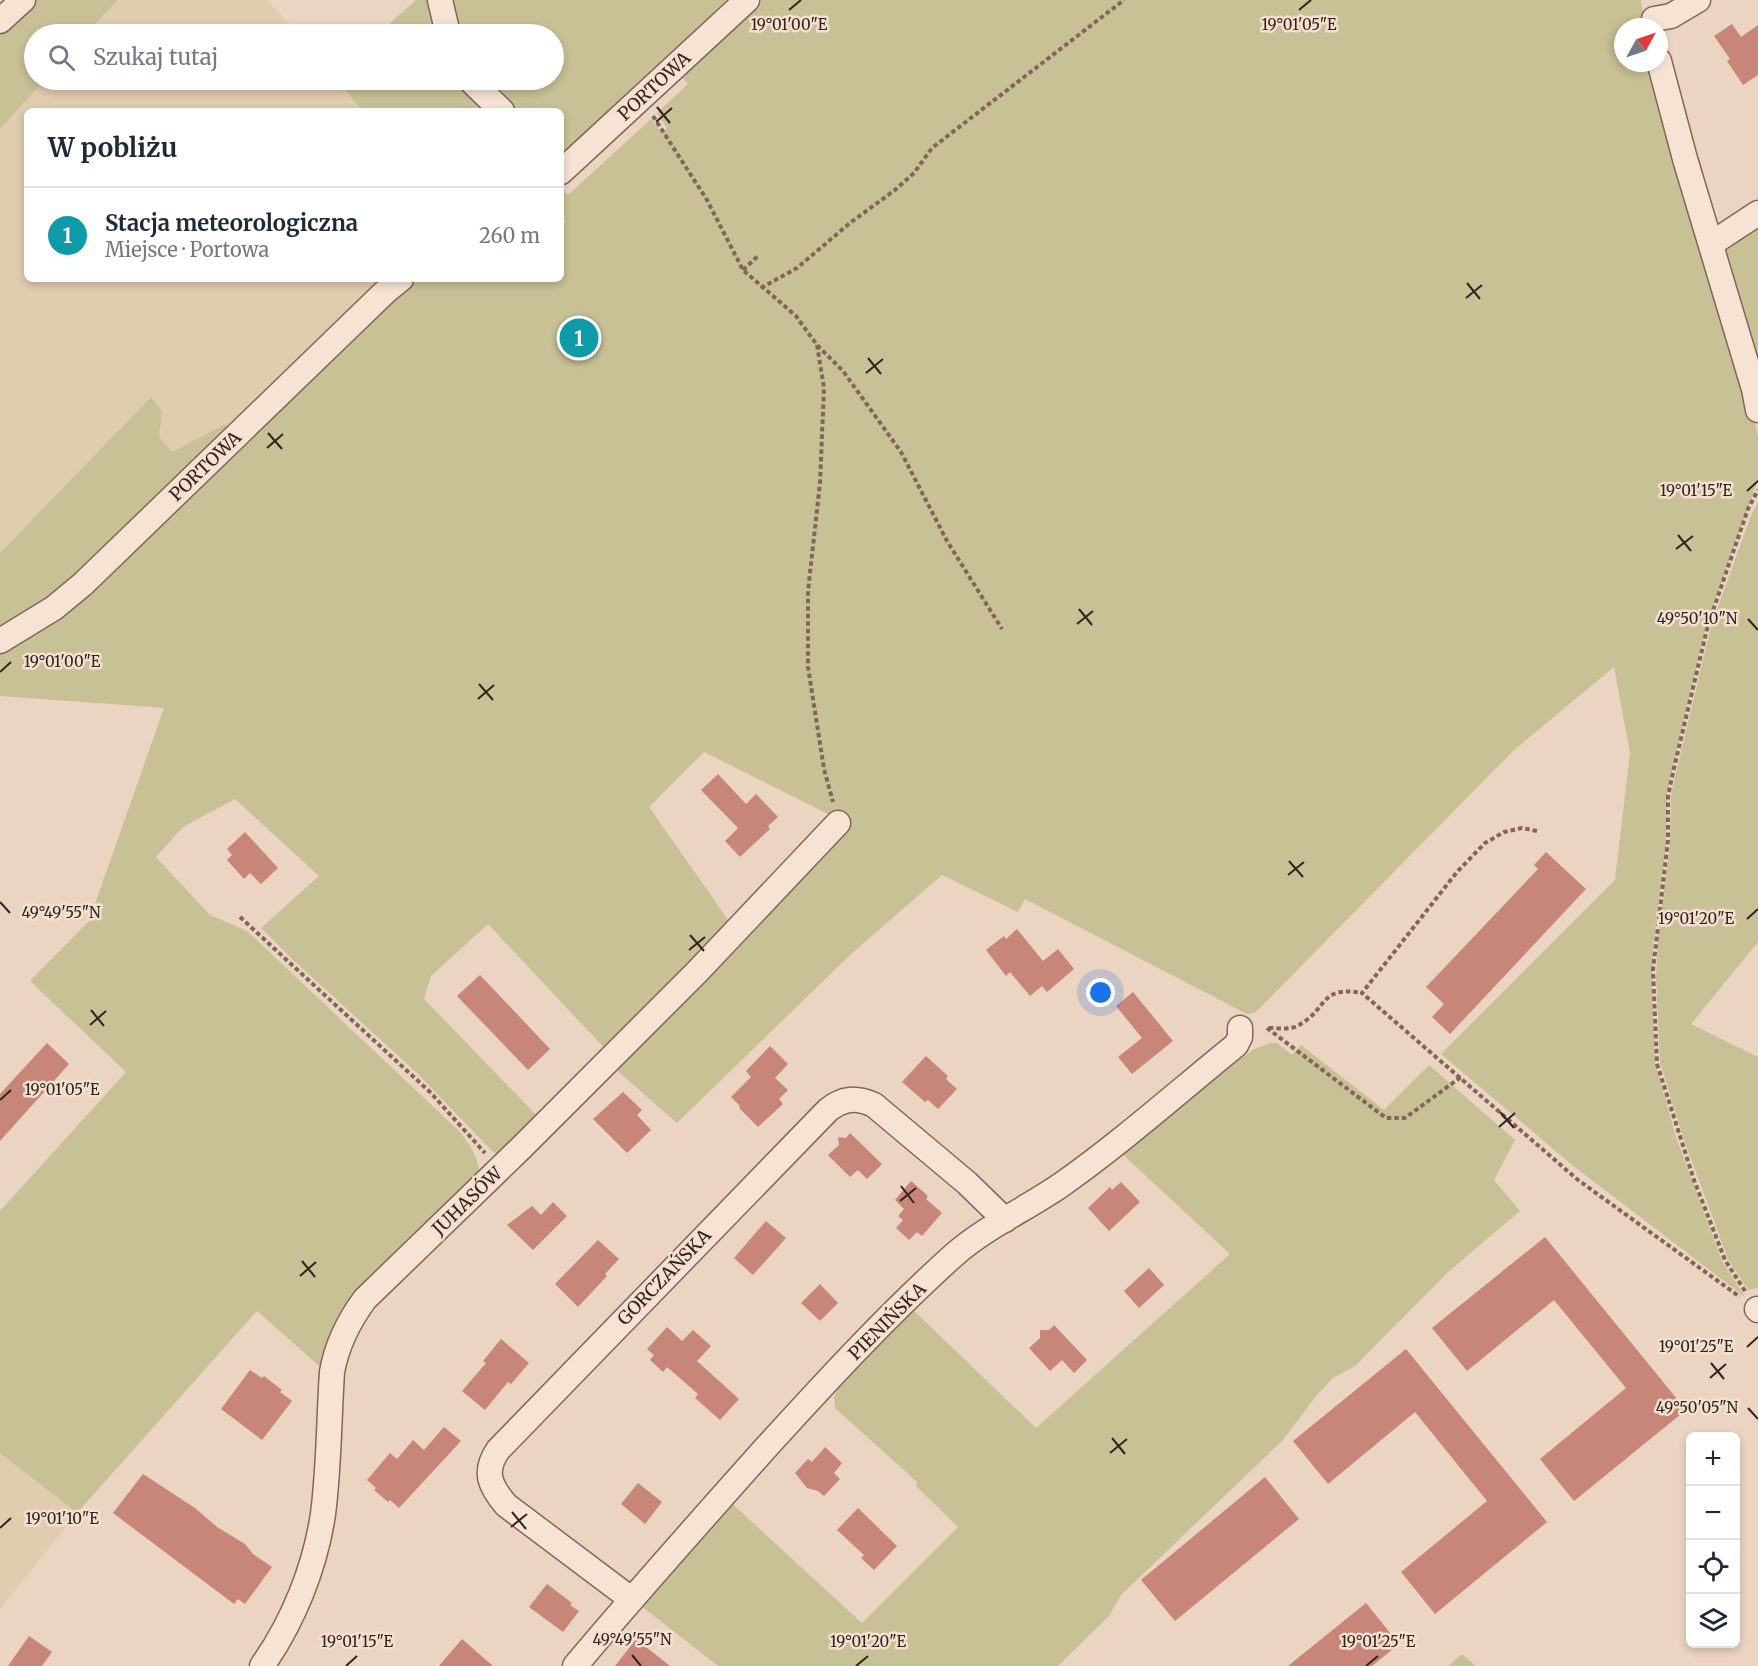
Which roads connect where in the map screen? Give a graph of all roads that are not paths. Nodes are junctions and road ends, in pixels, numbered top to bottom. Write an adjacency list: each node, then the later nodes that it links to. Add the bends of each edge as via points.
1 (23, 0): 6 (street)
2 (440, 0): 7 (street)
3 (747, 0): 11 (street, PORTOWA)
4 (1698, 0): 5 (street, via 1671,16)
5 (1652, 15)
6 (0, 21)
7 (446, 24)
8 (1662, 72): 13 (street)
9 (480, 90): 10 (street)
10 (499, 108)
11 (564, 168)
12 (1758, 213): 13 (street)
13 (1711, 244): 15 (street)
14 (397, 282): 16 (street, PORTOWA, via 83,584 54,608)
15 (1758, 410)
16 (0, 641)
17 (838, 823): 21 (street, JUHASÓW, via 697,972 352,1316 336,1350 332,1372 323,1512 315,1553 288,1622)
18 (1240, 1028): 19 (street, PIENIŃSKA, via 1236,1045 1115,1144)
19 (1005, 1220): 20 (street, PIENIŃSKA, via 956,1254 911,1295 812,1397); 20 (street, GORCZAŃSKA, via 874,1105 857,1098 828,1110 749,1189 498,1450 489,1467 490,1479 506,1504)
20 (631, 1599): 22 (street, PIENIŃSKA)
21 (262, 1666)
22 (575, 1666)

